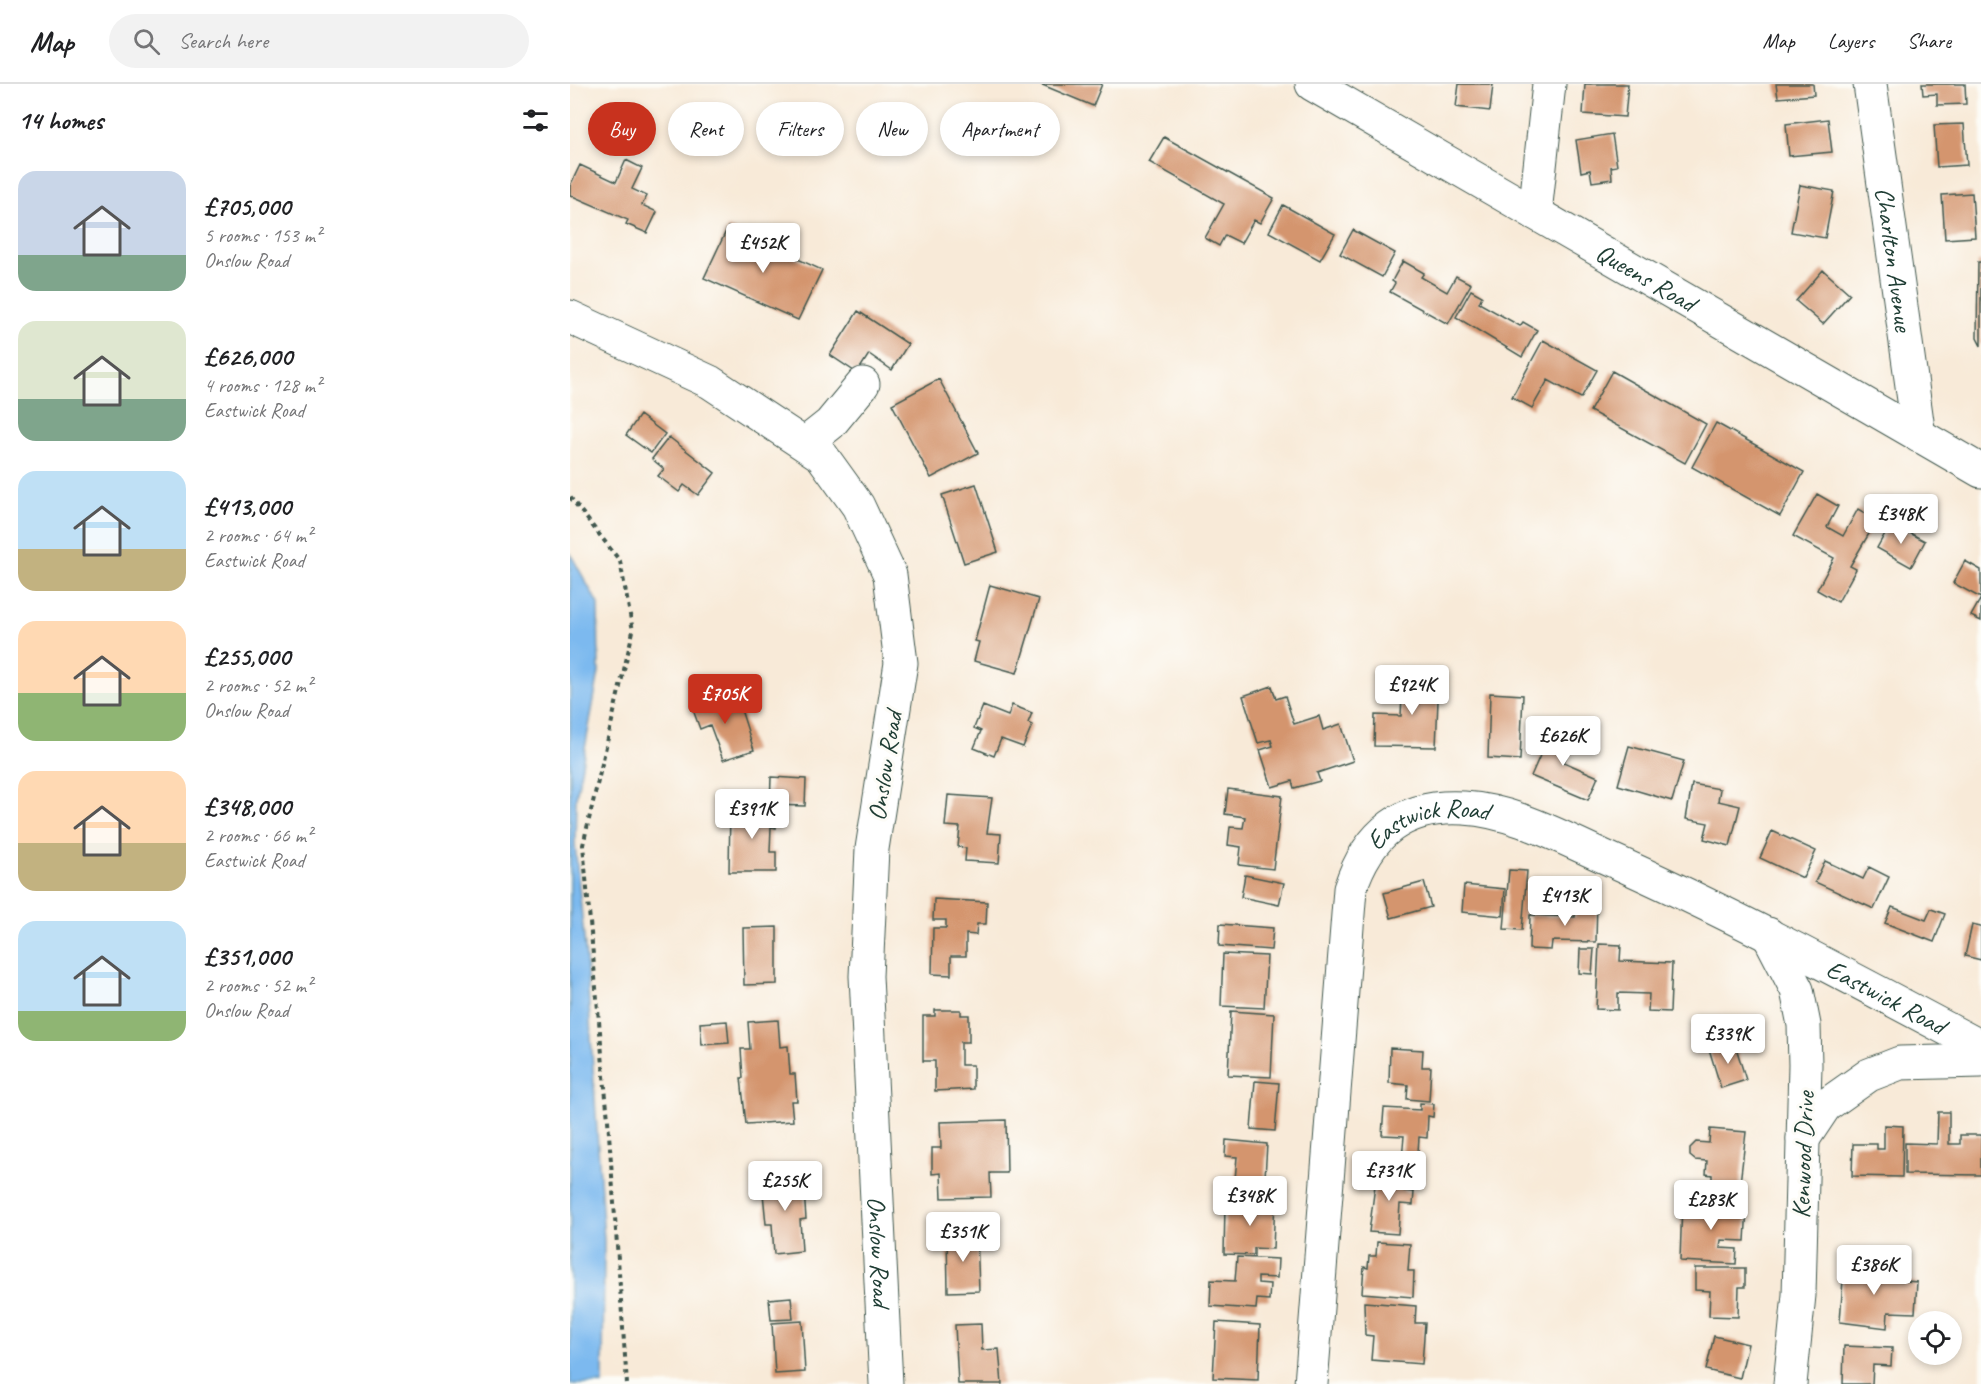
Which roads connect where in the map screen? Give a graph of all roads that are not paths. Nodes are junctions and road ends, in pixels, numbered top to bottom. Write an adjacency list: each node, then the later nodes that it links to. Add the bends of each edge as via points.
1 (1312, 84): 4 (street, Queens Road)
2 (1549, 84): 4 (street)
3 (1870, 84): 7 (street, Charlton Avenue)
4 (1536, 213): 7 (street, Queens Road)
5 (570, 317): 8 (street, Onslow Road, via 710,382)
6 (863, 384): 8 (street, via 830,424)
7 (1919, 436): 9 (street, Queens Road)
8 (806, 443): 14 (street, Onslow Road, via 822,456 858,506 890,575 901,663 872,849 866,976)
9 (1981, 471)
10 (1768, 934): 11 (street, Eastwick Road); 13 (street, Kenwood Drive, via 1797,990 1804,1025); 15 (street, Eastwick Road, via 1654,879 1498,813 1464,808 1432,810 1403,818 1382,833 1359,862 1350,889)
11 (1981, 1047)
12 (1981, 1061): 13 (street, via 1900,1063 1869,1075 1825,1106)
13 (1803, 1139): 16 (street, Kenwood Drive, via 1799,1294)
14 (886, 1384)
15 (1311, 1384)
16 (1790, 1384)

